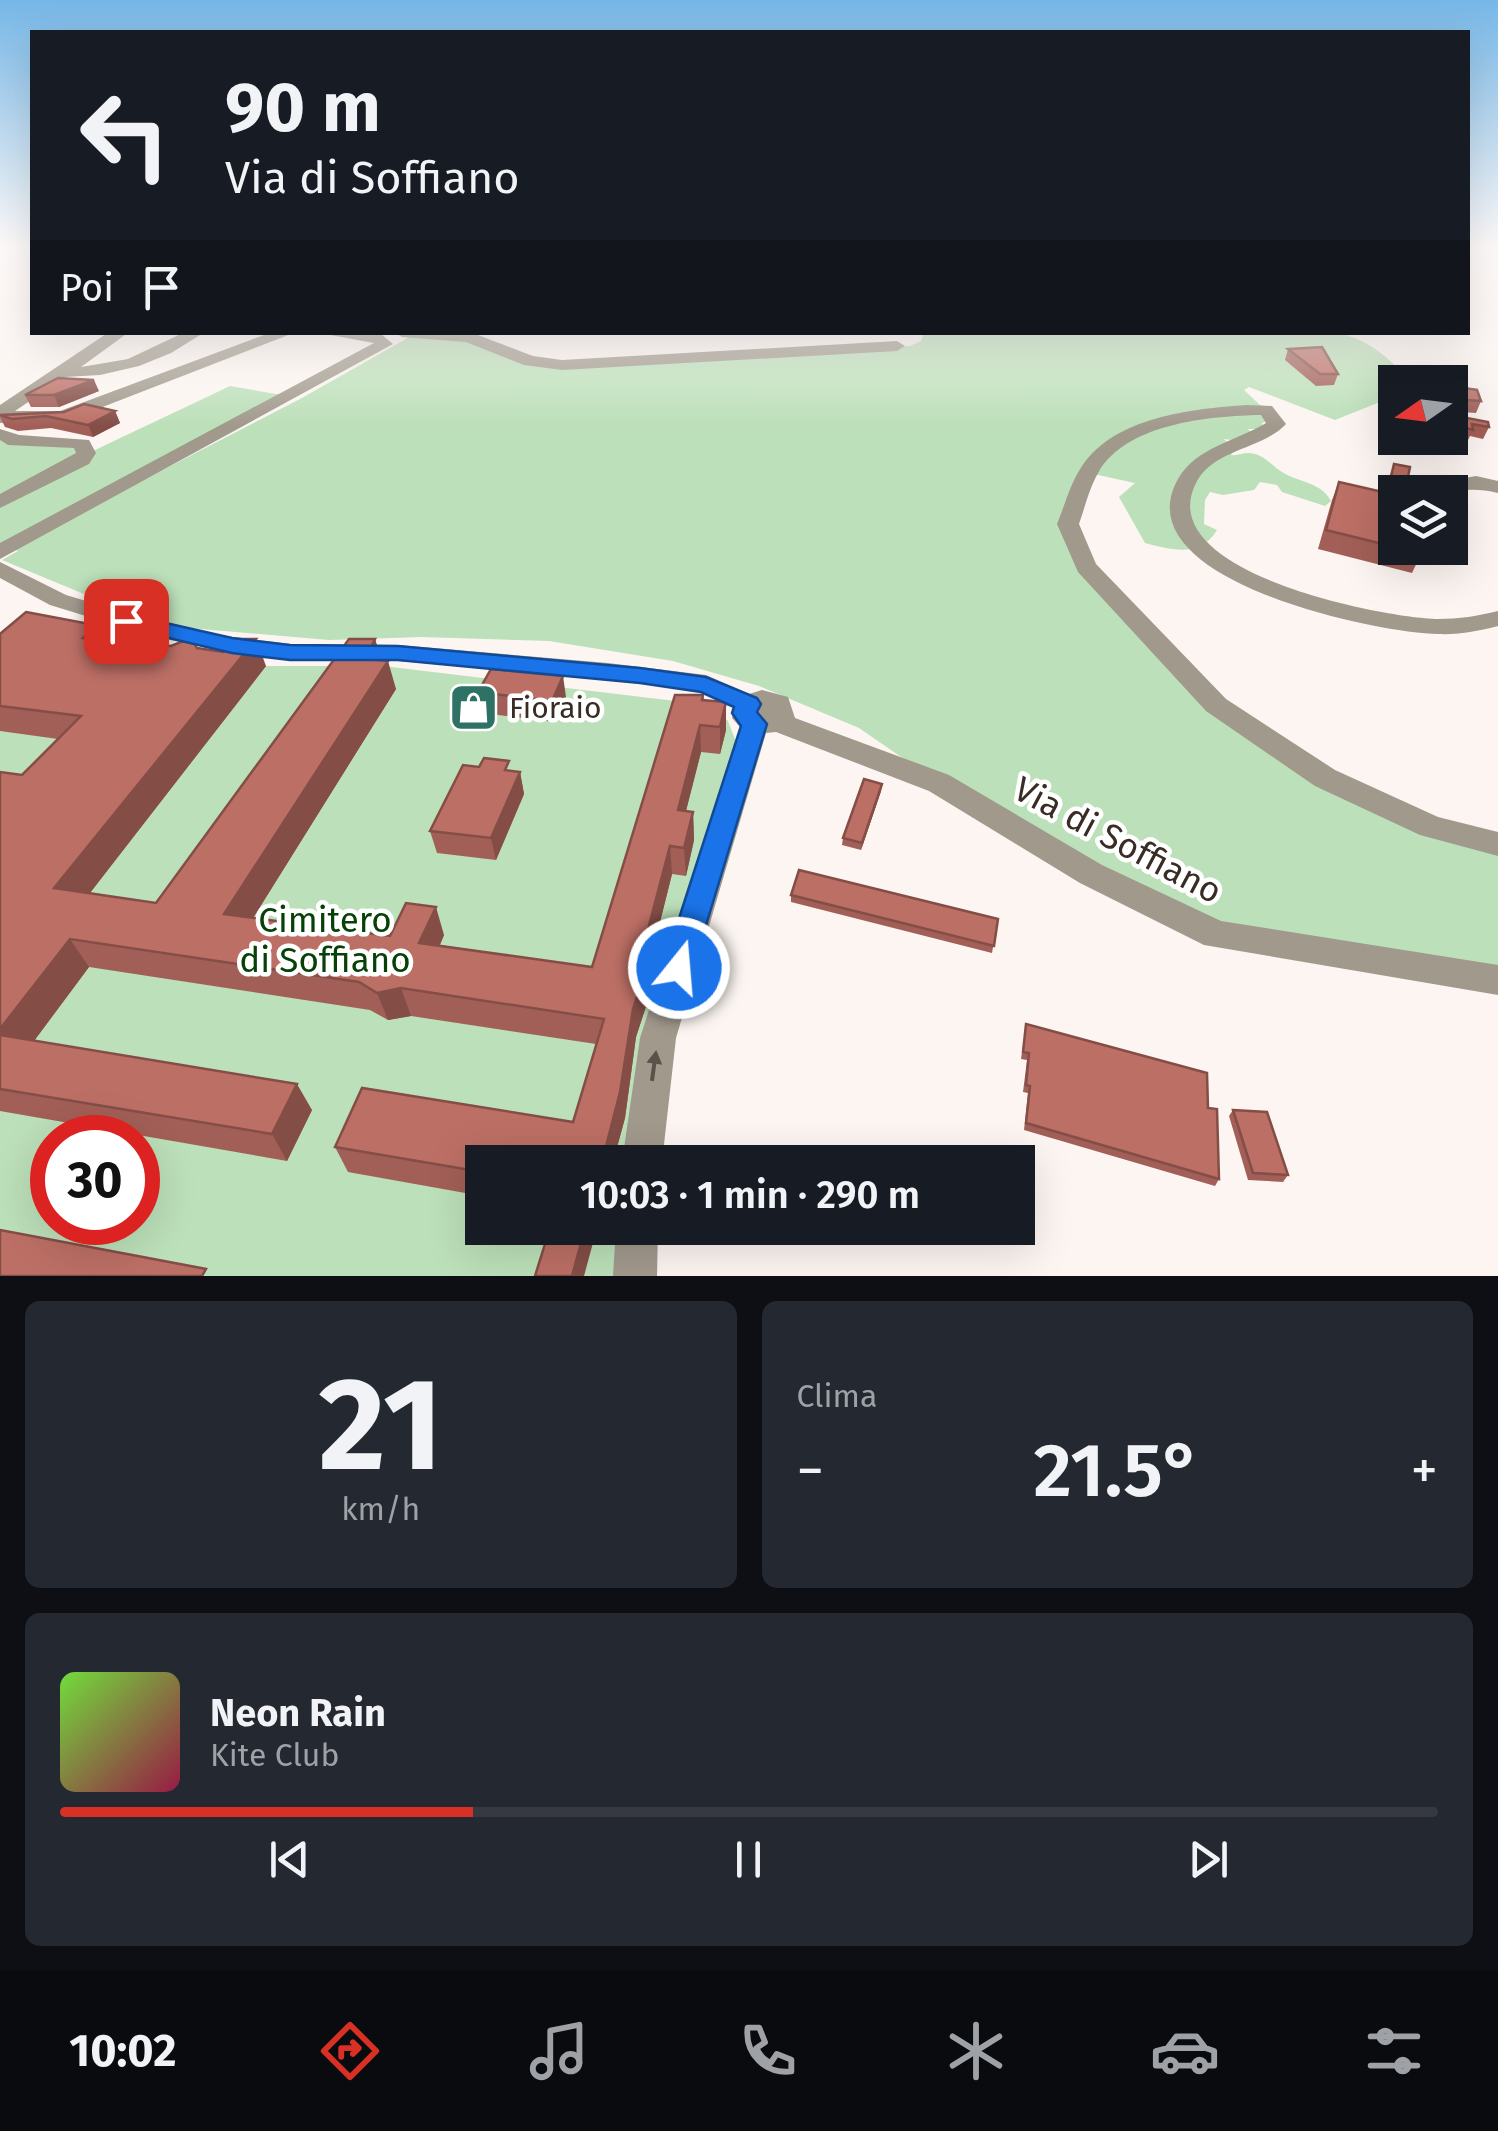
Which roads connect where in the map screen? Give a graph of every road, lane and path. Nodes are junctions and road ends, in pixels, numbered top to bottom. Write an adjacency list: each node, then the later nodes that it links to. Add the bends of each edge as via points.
1 (117, 335): 11 (street)
2 (192, 335): 11 (street, via 118,368)
3 (280, 335): 12 (street, via 62,416)
4 (302, 335): 10 (street)
5 (344, 335): 16 (street, via 384,344)
6 (442, 335): 9 (street, via 562,364)
7 (749, 335): 9 (street)
8 (897, 346): 9 (street)
9 (732, 353)
10 (232, 365)
11 (64, 372): 12 (street)
12 (2, 422): 15 (street, via 15,442 74,442 86,453)
13 (1468, 482): 14 (street)
14 (1498, 486)
15 (0, 502)
16 (0, 552)
17 (0, 569): 19 (street, Via di Soffiano, via 51,606 232,646 398,653 706,684)
18 (1498, 618): 20 (street, via 1458,626 1320,608 1232,572 1187,534 1182,495 1192,473 1276,424 1266,410 1182,420 1110,447 1091,466 1068,524 1086,567 1216,705 1325,778 1431,827)
19 (760, 717): 21 (street, Via di Soffiano, via 938,782 1091,874 1216,936); 22 (street, one-way to 19, via 658,1038)
20 (1498, 844)
21 (1498, 980)
22 (644, 1145)
23 (636, 1245): 24 (street)
24 (635, 1276)

